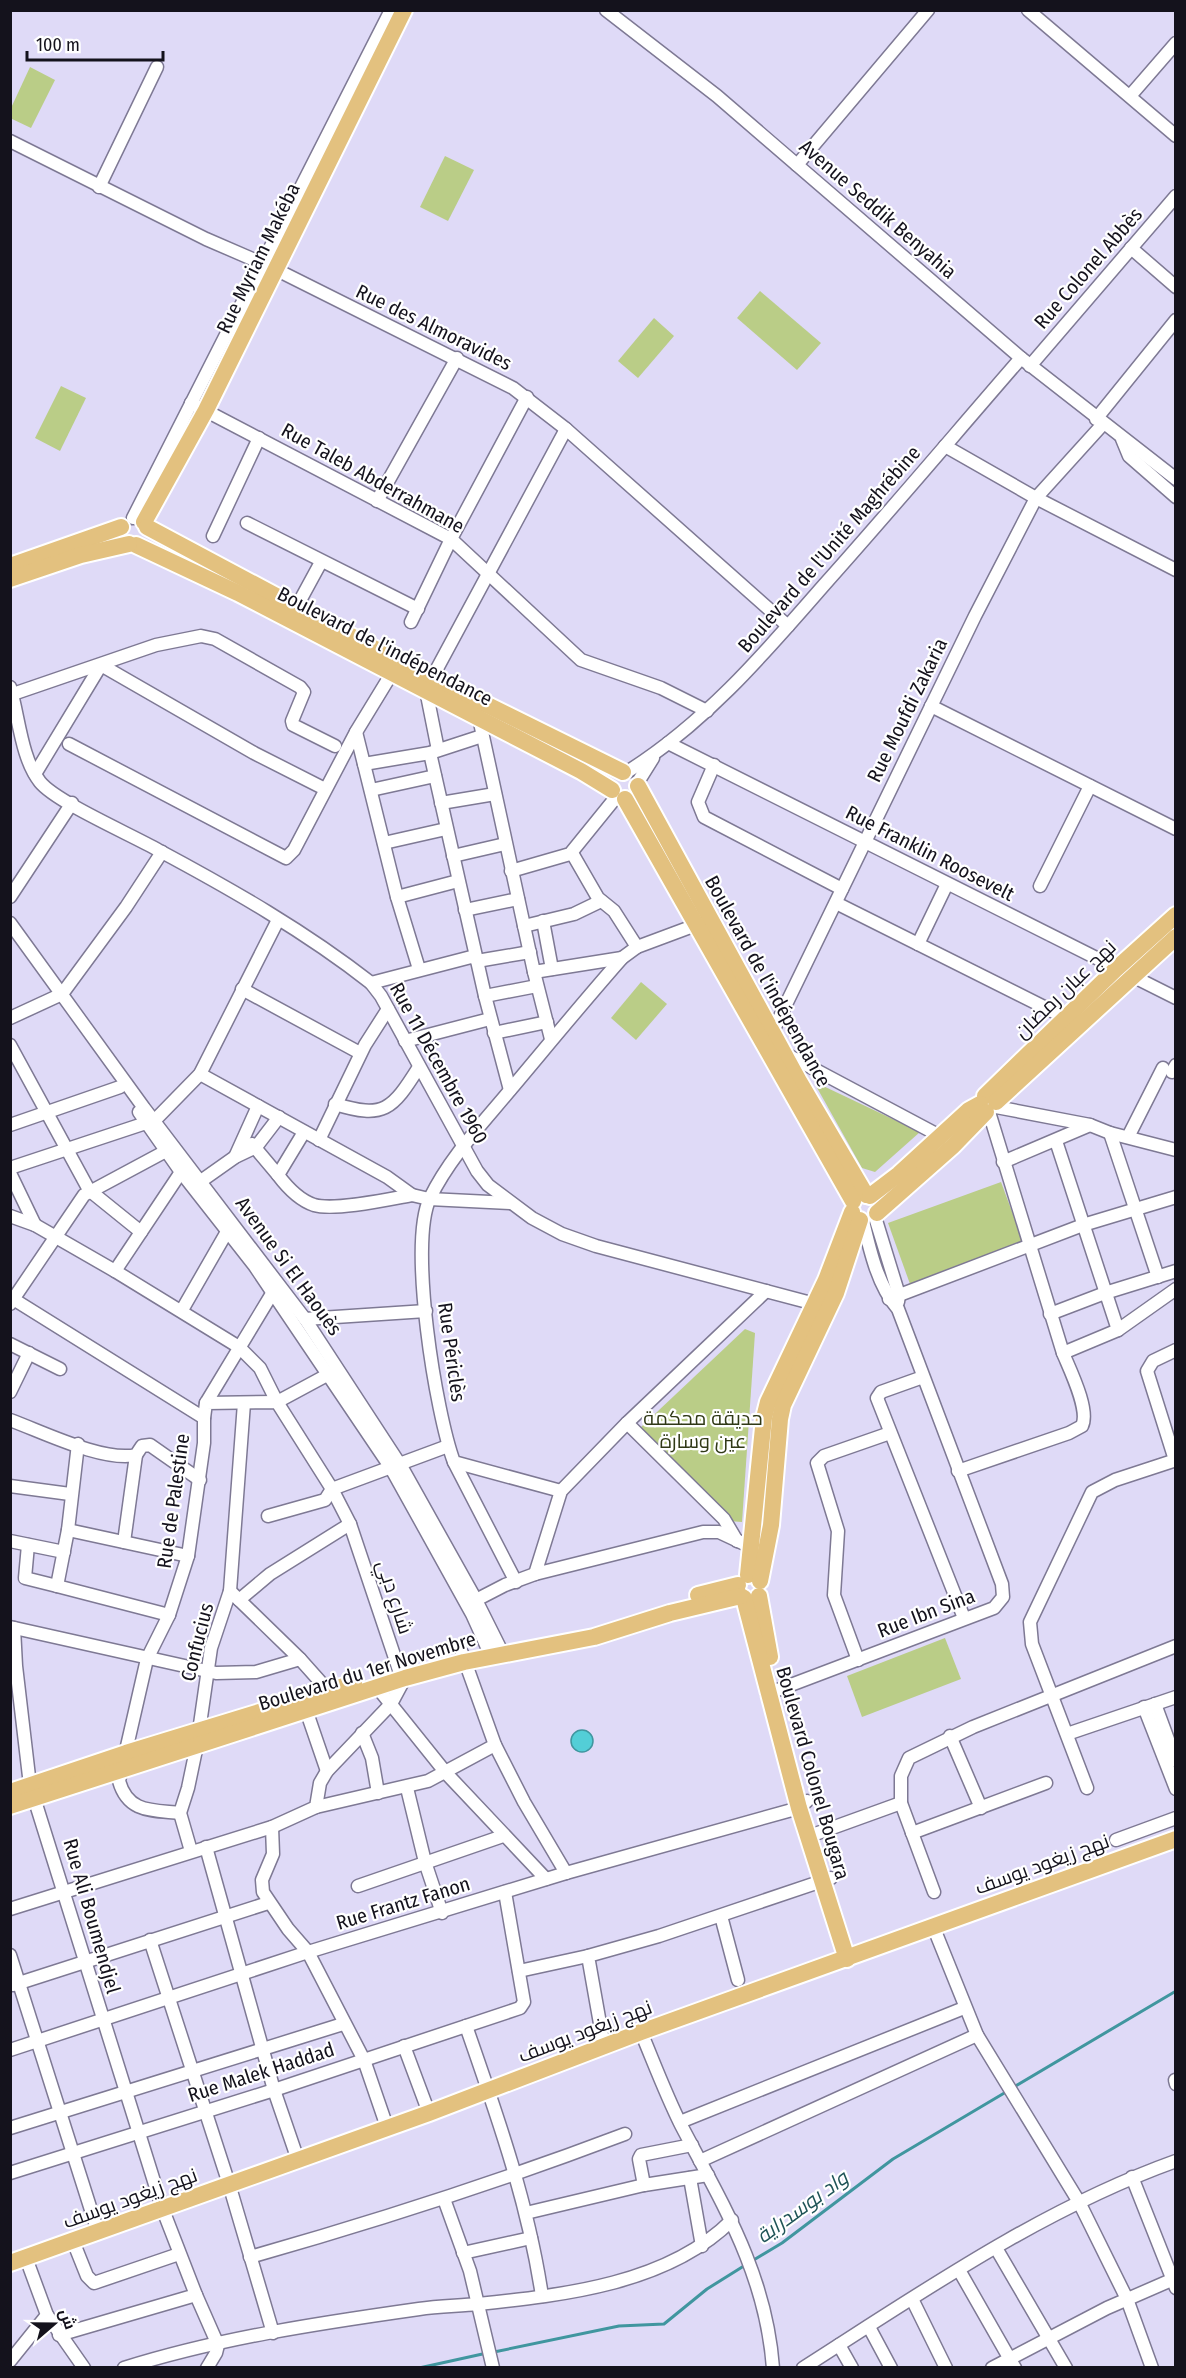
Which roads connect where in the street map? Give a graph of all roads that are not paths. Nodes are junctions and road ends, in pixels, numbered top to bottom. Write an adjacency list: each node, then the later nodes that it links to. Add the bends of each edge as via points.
1 (391, 10): 9 (street)
2 (404, 10): 9 (main road, Rue Myriam Makéba)
3 (606, 10): 12 (street, Avenue Seddik Benyahia, via 717,96)
4 (928, 10): 12 (street)
5 (1028, 11): 8 (street)
6 (1176, 43): 8 (street)
7 (157, 67): 13 (street)
8 (1130, 96): 10 (street)
9 (352, 99): 14 (main road, Rue Myriam Makéba)
10 (1176, 136)
11 (10, 141): 13 (street, Rue des Almoravides)
12 (797, 165): 22 (street, Avenue Seddik Benyahia)
13 (99, 187): 17 (street, Rue des Almoravides)
14 (304, 195): 17 (street); 18 (main road, Rue Myriam Makéba)
15 (1176, 196): 16 (street, Rue Colonel Abbès)
16 (1131, 248): 19 (street); 22 (street, Rue Colonel Abbès)
17 (261, 262): 18 (street, Rue des Almoravides); 24 (street)
18 (276, 269): 21 (street, Rue des Almoravides); 24 (main road, Rue Myriam Makéba)
19 (1176, 287)
20 (1176, 320): 25 (street, Rue Moufdi Zakaria)
21 (457, 358): 23 (street, Rue des Almoravides); 33 (street)
22 (1025, 362): 25 (street, Avenue Seddik Benyahia); 29 (street, Boulevard de l'Unité Maghrébine)
23 (527, 397): 26 (street, Rue des Almoravides); 37 (street)
24 (199, 407): 27 (street, Rue Taleb Abderrahmane); 35 (main road, Rue Myriam Makéba)
25 (1100, 422): 28 (street, Avenue Seddik Benyahia); 32 (street, Rue Moufdi Zakaria)
26 (566, 429): 44 (street); 49 (street, Rue des Almoravides)
27 (259, 438): 33 (street, Rue Taleb Abderrahmane); 36 (street)
28 (1122, 439): 30 (street); 31 (street, via 1129,456)
29 (945, 446): 32 (street); 49 (street, Boulevard de l'Unité Maghrébine)
30 (1176, 479)
31 (1176, 497)
32 (1036, 498): 43 (street); 54 (street, Rue Moufdi Zakaria)
33 (377, 501): 37 (street, Rue Taleb Abderrahmane)
34 (247, 523): 40 (street)
35 (136, 524): 38 (main road, via 122,538); 38 (main road, Rue Myriam Makéba, via 146,539); 41 (main road); 46 (main road, Boulevard de l'indépendance)
36 (213, 536)
37 (451, 539): 44 (street, Rue Taleb Abderrahmane); 47 (street)
38 (132, 544): 39 (main road); 42 (main road, Boulevard de l'indépendance)
39 (89, 553): 42 (main road); 45 (main road)
40 (321, 562): 46 (street); 47 (street)
41 (10, 566)
42 (182, 566): 51 (main road, Boulevard de l'indépendance)
43 (1176, 570)
44 (488, 574): 52 (street); 55 (street, Rue Taleb Abderrahmane, via 581,660 661,688)
45 (10, 579)
46 (296, 608): 52 (main road, Boulevard de l'indépendance)
47 (418, 609): 48 (street)
48 (411, 622)
49 (788, 626): 55 (street, Boulevard de l'Unité Maghrébine, via 757,663)
50 (101, 665): 53 (street); 62 (street, via 156,645 201,636 215,639 300,687 304,692 293,725); 67 (street); 71 (street)
51 (392, 673): 52 (main road, Boulevard de l'indépendance); 57 (street)
52 (429, 684): 56 (main road, Boulevard de l'indépendance); 64 (street); 69 (main road, Boulevard de l'indépendance)
53 (11, 691): 59 (street, Rue 11 Décembre 1960)
54 (930, 706): 70 (street); 79 (street, Rue Moufdi Zakaria)
55 (707, 711): 60 (street, Boulevard de l'Unité Maghrébine)
56 (478, 718): 58 (street); 74 (main road, Boulevard de l'indépendance)
57 (356, 732): 65 (street); 71 (street)
58 (482, 736): 64 (street); 73 (street)
59 (22, 740): 63 (street); 67 (street, Rue 11 Décembre 1960)
60 (668, 743): 66 (street, Rue Franklin Roosevelt); 69 (street, Boulevard de l'Unité Maghrébine)
61 (69, 744): 71 (street, via 281,857 291,856)
62 (335, 746)
63 (10, 749)
64 (434, 751): 65 (street); 68 (street)
65 (364, 764): 72 (street)
66 (714, 765): 79 (street, Rue Franklin Roosevelt); 89 (street, via 698,802 704,817)
67 (35, 774): 75 (street, Rue 11 Décembre 1960, via 47,790)
68 (435, 776): 72 (street); 76 (street)
69 (631, 778): 74 (main road, via 635,794); 74 (main road, via 613,778); 120 (main road, Boulevard de l'indépendance)
70 (1090, 786): 78 (street); 88 (street)
71 (325, 789)
72 (370, 790): 80 (street)
73 (495, 794): 76 (street); 81 (street)
74 (618, 795): 83 (street); 100 (main road, Boulevard de l'indépendance)
75 (72, 803): 82 (street, Rue 11 Décembre 1960); 90 (street)
76 (441, 803): 77 (street)
77 (446, 829): 80 (street); 84 (street)
78 (1176, 829)
79 (864, 842): 87 (street, Rue Franklin Roosevelt); 89 (street, Rue Moufdi Zakaria)
80 (384, 843): 91 (street)
81 (505, 844): 84 (street); 85 (street)
82 (162, 852): 97 (street, Rue 11 Décembre 1960); 116 (street, via 126,907)
83 (572, 853): 85 (street); 93 (street)
84 (453, 856): 86 (street)
85 (512, 871): 92 (street)
86 (458, 881): 91 (street); 95 (street)
87 (947, 884): 104 (street); 112 (street, Rue Franklin Roosevelt)
88 (1040, 886)
89 (842, 889): 94 (street, Rue Moufdi Zakaria)
90 (10, 897)
91 (397, 897): 109 (street)
92 (518, 899): 95 (street); 101 (street)
93 (601, 901): 98 (street, via 582,911); 105 (street, via 614,911)
94 (836, 903): 104 (street); 125 (street, Rue Moufdi Zakaria)
95 (465, 910): 107 (street)
96 (1176, 915): 112 (main road, نهج عبان رمضان)
97 (278, 920): 113 (street, Rue 11 Décembre 1960); 115 (street)
98 (543, 921): 101 (street); 110 (street)
99 (10, 923): 116 (street, Avenue Si El Haouès)
100 (696, 925): 105 (street); 120 (main road, Boulevard de l'indépendance)
101 (524, 926): 106 (street)
102 (10, 937): 116 (street, Avenue Si El Haouès)
103 (1176, 937): 112 (main road, نهج عبان رمضان)
104 (918, 944): 122 (street)
105 (637, 947): 108 (street)
106 (530, 952): 107 (street); 111 (street)
107 (476, 958): 109 (street); 117 (street)
108 (622, 958): 110 (street); 127 (street, Rue Périclès)
109 (419, 969): 113 (street)
110 (552, 969): 111 (street)
111 (534, 972): 114 (street)
112 (1124, 973): 118 (street, Rue Franklin Roosevelt); 122 (main road, نهج عبان رمضان); 139 (main road, نهج عبان رمضان)
113 (371, 983): 119 (street, Rue 11 Décembre 1960)
114 (537, 986): 117 (street); 124 (street)
115 (242, 989): 130 (street); 134 (street)
116 (58, 996): 121 (street); 135 (street, Avenue Si El Haouès); 142 (street, Avenue Si El Haouès)
117 (485, 996): 123 (street)
118 (1176, 998)
119 (388, 1009): 128 (street, Rue 11 Décembre 1960); 130 (street)
120 (756, 1016): 125 (main road, Boulevard de l'indépendance); 169 (main road, Boulevard de l'indépendance)
121 (10, 1018)
122 (1066, 1018): 139 (main road, نهج عبان رمضان)
123 (490, 1019): 126 (street); 128 (street)
124 (547, 1022): 126 (street); 127 (street)
125 (773, 1031): 131 (main road, Boulevard de l'indépendance)
126 (494, 1033): 136 (street)
127 (552, 1040): 136 (street, Rue Périclès)
128 (405, 1041): 132 (street, Rue 11 Décembre 1960)
129 (10, 1045): 140 (street)
130 (360, 1053): 137 (street)
131 (784, 1053): 147 (street); 169 (main road, Boulevard de l'indépendance)
132 (419, 1067): 137 (street, via 399,1096 374,1112); 152 (street, Rue 11 Décembre 1960)
133 (1170, 1068): 149 (street)
134 (200, 1074): 138 (street); 142 (street)
135 (120, 1087): 140 (street); 142 (street, Avenue Si El Haouès)
136 (510, 1090): 152 (street, Rue Périclès)
137 (335, 1104): 150 (street)
138 (258, 1106): 141 (street); 148 (street)
139 (989, 1106): 144 (street); 147 (main road, نهج عبان رمضان, via 969,1110); 158 (street); 169 (main road, نهج عبان رمضان, via 953,1146)
140 (49, 1112): 143 (street); 154 (street)
141 (279, 1117): 145 (street); 153 (street)
142 (151, 1122): 154 (street); 155 (street, Avenue Si El Haouès); 163 (street, Avenue Si El Haouès)
143 (10, 1125)
144 (1090, 1125): 146 (street); 151 (street)
145 (304, 1132): 150 (street); 162 (street)
146 (1110, 1133): 149 (street); 170 (street)
147 (940, 1136): 169 (main road, نهج عبان رمضان)
148 (242, 1137): 153 (street); 157 (street)
149 (1128, 1137): 156 (street)
150 (319, 1140): 165 (street)
151 (1056, 1141): 158 (street); 172 (street)
152 (463, 1145): 166 (street, Rue Périclès); 168 (street, Rue 11 Décembre 1960, via 483,1178)
153 (256, 1147): 157 (street); 162 (street)
154 (68, 1149): 159 (street); 164 (street)
155 (166, 1150): 160 (street, Avenue Si El Haouès); 164 (street)
156 (1176, 1150)
157 (235, 1157): 163 (street)
158 (1003, 1162): 177 (street)
159 (10, 1168)
160 (181, 1172): 174 (street, Avenue Si El Haouès); 175 (street)
161 (10, 1173): 173 (street)
162 (278, 1175): 165 (street, via 302,1199 320,1206)
163 (201, 1181): 178 (street, Avenue Si El Haouès)
164 (89, 1190): 175 (street); 176 (street)
165 (412, 1195): 166 (street)
166 (429, 1199): 168 (street); 190 (street, Rue Périclès, via 422,1240)
167 (1173, 1200): 170 (street)
168 (510, 1203): 183 (street, Rue 11 Décembre 1960, via 562,1234)
169 (865, 1209): 186 (street); 188 (main road, Boulevard Colonel Bougara); 234 (main road, via 836,1293 783,1405 767,1551)
170 (1134, 1209): 172 (street); 181 (street)
171 (10, 1216): 173 (street, شارع دبي)
172 (1083, 1225): 177 (street); 185 (street)
173 (35, 1226): 176 (street, شارع دبي)
174 (228, 1230): 178 (street, Avenue Si El Haouès); 189 (street)
175 (141, 1232): 179 (street)
176 (56, 1239): 179 (street, شارع دبي); 187 (street)
177 (1029, 1246): 186 (street); 191 (street)
178 (258, 1262): 184 (street, Avenue Si El Haouès); 192 (street, Avenue Si El Haouès)
179 (115, 1271): 189 (street, شارع دبي)
180 (1176, 1271): 181 (street)
181 (1158, 1277): 185 (street)
182 (1176, 1289): 193 (street)
183 (766, 1291): 188 (street, Rue 11 Décembre 1960); 208 (street)
184 (273, 1292): 195 (street); 200 (street, Avenue Si El Haouès)
185 (1105, 1293): 191 (street); 193 (street)
186 (894, 1297): 201 (street, Rue Ibn Sina)
187 (12, 1300): 206 (street, Rue de Palestine)
188 (815, 1304): 227 (main road, Boulevard Colonel Bougara, via 768,1402)
189 (182, 1310): 195 (street, شارع دبي)
190 (426, 1311): 192 (street); 211 (street, Rue Périclès)
191 (1050, 1314): 198 (street)
192 (305, 1319): 215 (street, Avenue Si El Haouès)
193 (1118, 1330): 198 (street)
194 (10, 1344): 197 (street)
195 (239, 1347): 203 (street, شارع دبي, via 260,1368); 205 (street)
196 (1176, 1350): 213 (street, via 1153,1361 1147,1371)
197 (29, 1353): 199 (street); 202 (street)
198 (1063, 1353): 216 (street, via 1083,1404 1082,1426)
199 (60, 1369)
200 (329, 1374): 203 (street); 215 (street, Avenue Si El Haouès)
201 (923, 1377): 209 (street, via 878,1394); 216 (street, Rue Ibn Sina)
202 (10, 1392)
203 (277, 1402): 204 (street); 219 (street, شارع دبي)
204 (244, 1403): 205 (street); 235 (street)
205 (206, 1404): 206 (street)
206 (204, 1418): 217 (street, Rue de Palestine)
207 (10, 1420): 210 (street)
208 (627, 1423): 220 (street); 227 (street, via 724,1519)
209 (890, 1433): 238 (street); 245 (street, via 825,1456 817,1463 838,1531 834,1595)
210 (78, 1444): 212 (street, via 106,1455); 221 (street)
211 (448, 1446): 214 (street, Rue Périclès); 215 (street)
212 (136, 1455): 217 (street, via 142,1446 150,1445); 226 (street)
213 (1175, 1460): 250 (street, via 1100,1487 1086,1500 1030,1622 1032,1644)
214 (454, 1462): 220 (street); 232 (street, Rue Périclès)
215 (396, 1467): 219 (street); 236 (street, Avenue Si El Haouès); 241 (street, Avenue Si El Haouès)
216 (958, 1471): 238 (street, Rue Ibn Sina, via 1004,1592 994,1608)
217 (200, 1479): 230 (street, Rue de Palestine)
218 (10, 1486): 221 (street)
219 (332, 1490): 222 (street, via 324,1500); 223 (street, شارع دبي)
220 (561, 1491): 231 (street)
221 (70, 1494): 224 (street)
222 (268, 1516)
223 (350, 1524): 235 (street); 247 (street, شارع دبي)
224 (68, 1530): 226 (street); 229 (street)
225 (10, 1541): 228 (street)
226 (124, 1542): 230 (street)
227 (744, 1544): 231 (street, via 719,1532 703,1532); 234 (main road, Boulevard Colonel Bougara)
228 (28, 1545): 229 (street); 233 (street, via 25,1578)
229 (64, 1552): 233 (street)
230 (188, 1556): 237 (street, Rue de Palestine)
231 (535, 1574): 232 (street)
232 (516, 1582): 236 (street)
233 (57, 1586): 237 (street)
234 (749, 1589): 241 (main road, Boulevard du 1er Novembre); 249 (main road, Boulevard Colonel Bougara)
235 (234, 1595): 244 (street, Confucius); 246 (street, Confucius, via 211,1648)
236 (476, 1600): 241 (street, Avenue Si El Haouès)
237 (169, 1615): 243 (street, Rue de Palestine)
238 (964, 1618): 245 (street, Rue Ibn Sina)
239 (12, 1627): 243 (street); 270 (street, Rue Ali Boumendjel)
240 (1176, 1646): 250 (street)
241 (495, 1650): 242 (main road, Boulevard du 1er Novembre)
242 (463, 1657): 247 (main road, Boulevard du 1er Novembre); 260 (street)
243 (147, 1659): 246 (street); 261 (street, Rue de Palestine)
244 (300, 1659): 246 (street, via 256,1672); 251 (street, Confucius)
245 (858, 1660): 249 (street, Rue Ibn Sina)
246 (206, 1671): 259 (street, Confucius)
247 (402, 1674): 248 (main road, Boulevard du 1er Novembre); 251 (main road, Boulevard du 1er Novembre); 253 (street)
248 (376, 1687): 251 (main road, Boulevard du 1er Novembre); 253 (street)
249 (771, 1693): 274 (main road, Boulevard Colonel Bougara)
250 (1051, 1695): 257 (street); 258 (street)
251 (332, 1696): 254 (main road, Boulevard du 1er Novembre)
252 (1176, 1696): 255 (street)
253 (391, 1704): 256 (street); 265 (street)
254 (304, 1705): 259 (main road, Boulevard du 1er Novembre); 264 (street)
255 (1149, 1706): 257 (street); 262 (street); 269 (street)
256 (362, 1733): 264 (street); 272 (street, via 372,1758)
257 (1067, 1734): 268 (street)
258 (950, 1736): 273 (street, via 909,1758 901,1776); 277 (street)
259 (198, 1738): 261 (main road, Boulevard du 1er Novembre); 263 (main road, Boulevard du 1er Novembre); 278 (street, Confucius)
260 (495, 1745): 265 (street); 289 (street)
261 (126, 1753): 263 (street, Rue de Palestine); 270 (main road, Boulevard du 1er Novembre)
262 (1176, 1761)
263 (120, 1771): 270 (main road, Boulevard du 1er Novembre); 278 (street, via 119,1781 129,1802)
264 (327, 1771): 276 (street, via 320,1783)
265 (446, 1773): 267 (street); 283 (street)
266 (1046, 1783): 277 (street)
267 (407, 1788): 272 (street); 288 (street)
268 (1087, 1788)
269 (1176, 1789)
270 (33, 1791): 271 (main road, Boulevard du 1er Novembre); 275 (main road, Boulevard du 1er Novembre); 293 (street, Rue Ali Boumendjel)
271 (10, 1792)
272 (378, 1793): 276 (street)
273 (901, 1803): 281 (street); 282 (street)
274 (803, 1805): 281 (main road, Boulevard Colonel Bougara); 289 (street, Rue Frantz Fanon); 291 (main road, Boulevard Colonel Bougara)
275 (10, 1806)
276 (316, 1807): 280 (street)
277 (981, 1808): 282 (street)
278 (180, 1813): 287 (street)
279 (1176, 1818): 285 (street)
280 (272, 1827): 286 (street); 296 (street, via 273,1854 262,1880)
281 (818, 1833): 291 (main road, Boulevard Colonel Bougara)
282 (912, 1833): 295 (street)
283 (503, 1836): 288 (street); 290 (street)
284 (1176, 1839): 301 (main road, نهج زيغود يوسف)
285 (1116, 1840)
286 (206, 1847): 287 (street); 300 (street)
287 (191, 1851): 293 (street)
288 (425, 1862): 292 (street); 298 (street)
289 (566, 1873): 290 (street, Rue Frantz Fanon)
290 (546, 1879): 294 (street, Rue Frantz Fanon)
291 (827, 1880): 299 (street); 306 (main road, Boulevard Colonel Bougara)
292 (358, 1886)
293 (65, 1892): 297 (street); 307 (street, Rue Ali Boumendjel)
294 (505, 1892): 298 (street, Rue Frantz Fanon); 308 (street)
295 (934, 1892)
296 (268, 1903): 300 (street); 303 (street)
297 (10, 1910)
298 (442, 1913): 303 (street, Rue Frantz Fanon)
299 (721, 1916): 305 (street); 310 (street)
300 (224, 1917): 302 (street); 309 (street)
301 (933, 1926): 306 (main road, نهج زيغود يوسف); 313 (street)
302 (150, 1940): 307 (street); 312 (street)
303 (308, 1952): 309 (street, Rue Frantz Fanon); 315 (street)
304 (10, 1955): 311 (street)
305 (588, 1956): 308 (street); 321 (street)
306 (851, 1957): 317 (main road, نهج زيغود يوسف)
307 (84, 1962): 311 (street); 314 (street, Rue Ali Boumendjel)
308 (519, 1971): 316 (street, Rue Malek Haddad, via 523,2006)
309 (242, 1976): 312 (street, Rue Frantz Fanon); 322 (street)
310 (738, 1980)
311 (14, 1984): 319 (street)
312 (168, 2000): 314 (street, Rue Frantz Fanon); 325 (street)
313 (964, 2008): 318 (street); 332 (street)
314 (103, 2021): 319 (street, Rue Frantz Fanon); 328 (street, Rue Ali Boumendjel)
315 (343, 2024): 322 (street); 324 (street)
316 (466, 2026): 320 (street, Rue Malek Haddad); 327 (street)
317 (641, 2032): 321 (main road, نهج زيغود يوسف); 332 (street)
318 (977, 2035): 340 (street); 350 (street)
319 (37, 2041): 323 (street, Rue Frantz Fanon); 330 (street)
320 (404, 2046): 324 (street, Rue Malek Haddad); 331 (street)
321 (604, 2046): 327 (main road, نهج زيغود يوسف)
322 (262, 2048): 325 (street); 326 (street)
323 (10, 2050)
324 (364, 2060): 326 (street, Rue Malek Haddad); 333 (street)
325 (190, 2071): 328 (street); 329 (street)
326 (274, 2091): 329 (street, Rue Malek Haddad); 339 (street)
327 (488, 2091): 331 (main road, نهج زيغود يوسف); 343 (street)
328 (125, 2092): 330 (street); 335 (street, Rue Ali Boumendjel)
329 (203, 2112): 335 (street, Rue Malek Haddad); 347 (street)
330 (60, 2113): 334 (street); 338 (street)
331 (429, 2113): 333 (main road, نهج زيغود يوسف)
332 (680, 2122): 337 (street)
333 (387, 2127): 339 (main road, نهج زيغود يوسف)
334 (10, 2128)
335 (138, 2133): 338 (street, Rue Malek Haddad); 351 (street, Rue Ali Boumendjel)
336 (625, 2134): 343 (street)
337 (692, 2145): 340 (street); 348 (street, via 641,2155)
338 (73, 2154): 342 (street, Rue Malek Haddad); 354 (street)
339 (298, 2160): 347 (main road, نهج زيغود يوسف)
340 (700, 2161): 344 (street)
341 (1176, 2162): 345 (street)
342 (10, 2173)
343 (516, 2175): 349 (street); 352 (street)
344 (708, 2175): 346 (street); 353 (street)
345 (1132, 2177): 350 (street); 364 (street)
346 (690, 2178): 348 (street); 357 (street)
347 (229, 2184): 351 (main road, نهج زيغود يوسف); 361 (street)
348 (644, 2185): 352 (street)
349 (444, 2199): 359 (street); 361 (street)
350 (1080, 2202): 358 (street); 368 (street)
351 (163, 2210): 354 (main road, نهج زيغود يوسف); 360 (street, Rue Ali Boumendjel)
352 (526, 2214): 355 (street)
353 (734, 2224): 357 (street); 384 (street, via 765,2311)
354 (98, 2232): 356 (main road, نهج زيغود يوسف)
355 (531, 2238): 359 (street); 366 (street)
356 (73, 2241): 360 (street, via 93,2283); 362 (main road, نهج زيغود يوسف)
357 (702, 2246): 366 (street, via 653,2271)
358 (996, 2248): 363 (street); 374 (street)
359 (464, 2253): 369 (street)
360 (179, 2254): 365 (street, Rue Ali Boumendjel)
361 (249, 2257): 372 (street)
362 (18, 2261): 370 (street)
363 (959, 2270): 367 (street); 378 (street)
364 (1174, 2282): 368 (street)
365 (196, 2295): 373 (street); 376 (street, Rue Ali Boumendjel)
366 (542, 2296): 369 (street)
367 (912, 2299): 371 (street); 388 (street)
368 (1127, 2299): 374 (street); 391 (street)
369 (479, 2310): 372 (street, via 422,2308); 383 (street)
370 (47, 2314): 373 (street); 377 (street)
371 (869, 2327): 375 (street); 387 (street)
372 (273, 2334): 376 (street)
373 (59, 2335): 380 (street)
374 (1049, 2337): 378 (street); 390 (street)
375 (839, 2344): 385 (street); 386 (street)
376 (218, 2345): 379 (street); 382 (street)
377 (10, 2361)
378 (1012, 2363): 389 (street)
379 (156, 2364): 381 (street)
380 (84, 2367)
381 (124, 2367)
382 (207, 2367)
383 (493, 2367)
384 (773, 2367)
385 (803, 2367)
386 (852, 2367)
387 (891, 2367)
388 (946, 2367)
389 (992, 2367)
390 (1066, 2367)
391 (1152, 2367)

